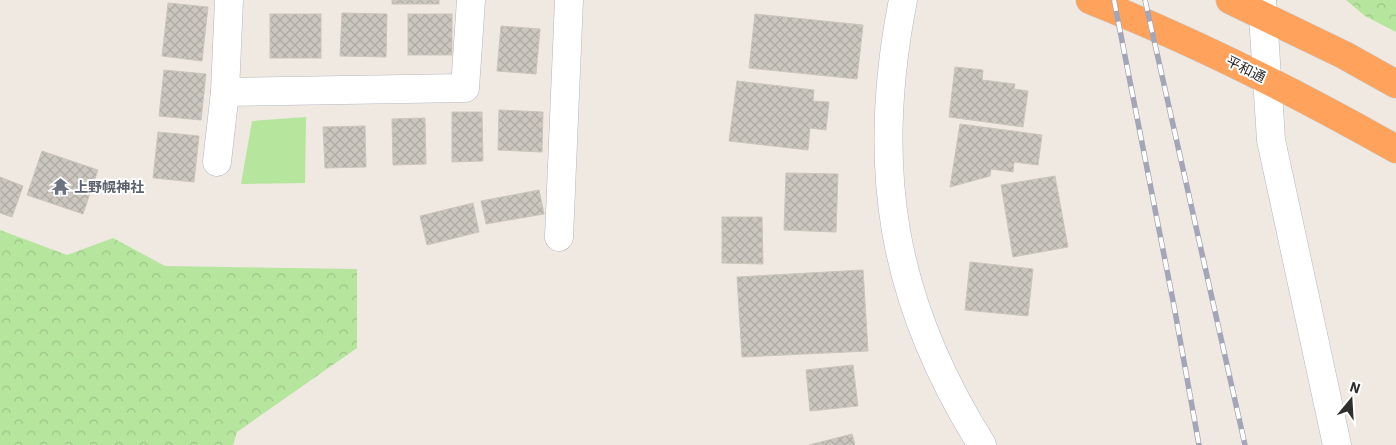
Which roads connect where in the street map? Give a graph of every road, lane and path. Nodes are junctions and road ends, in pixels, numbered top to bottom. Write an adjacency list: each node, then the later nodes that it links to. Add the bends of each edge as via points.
1 (229, 0): 10 (street)
2 (471, 0): 10 (street, via 466,88)
3 (569, 0): 13 (street)
4 (903, 0): 14 (street, via 895,39 888,133 888,175 896,238 914,306 927,340 963,415)
5 (1090, 0): 8 (highway, 平和通)
6 (1230, 0): 7 (highway)
7 (1262, 8): 8 (street); 9 (highway)
8 (1266, 78): 11 (highway, 平和通); 15 (street, via 1271,140)
9 (1396, 84)
10 (225, 92): 12 (street)
11 (1396, 149)
12 (216, 162)
13 (559, 237)
14 (982, 445)
15 (1338, 445)

